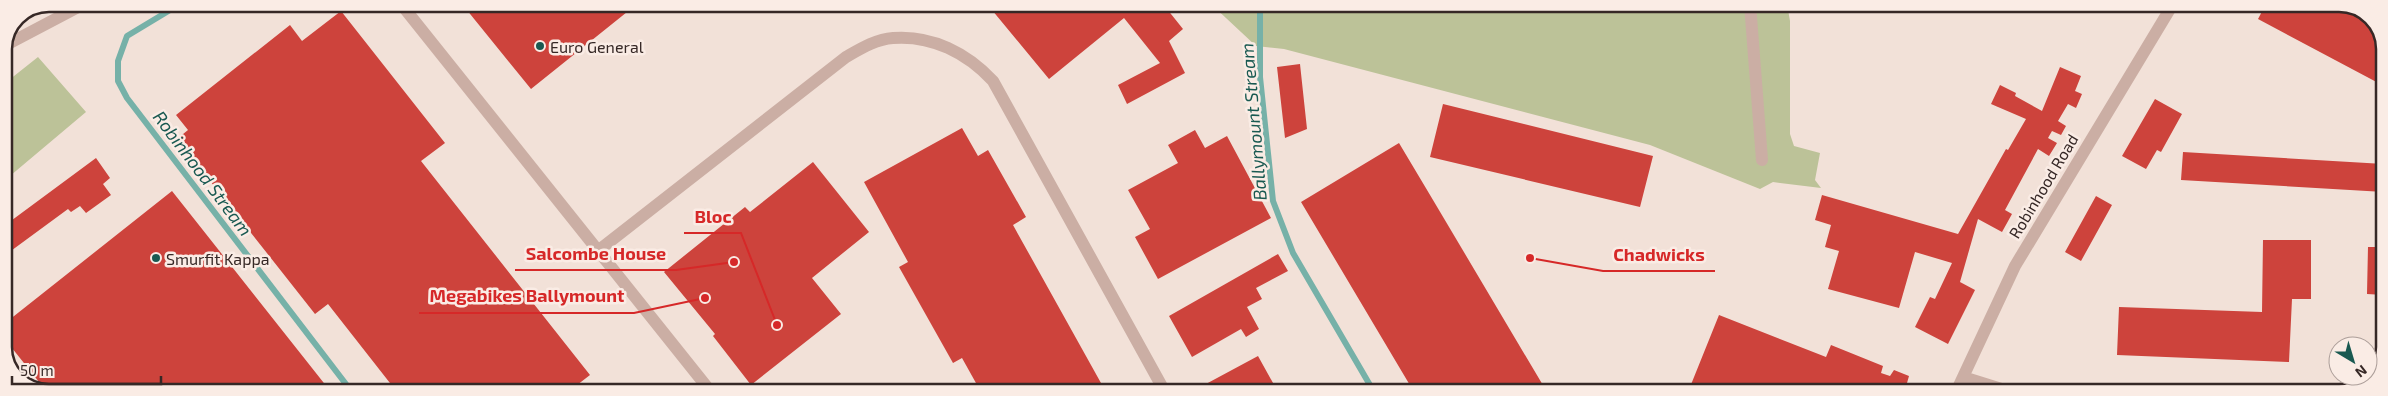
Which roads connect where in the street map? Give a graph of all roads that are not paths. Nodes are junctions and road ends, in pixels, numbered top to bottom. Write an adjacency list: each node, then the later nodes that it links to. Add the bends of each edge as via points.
1 (67, 13): 5 (street)
2 (408, 13): 7 (street)
3 (1751, 13): 6 (street)
4 (2168, 13): 8 (street, Robinhood Road, via 2016,266)
5 (13, 41)
6 (1762, 160)
7 (599, 250): 9 (street); 10 (street, via 867,44 892,38 938,44 968,57 993,81)
8 (1963, 376): 11 (street, Robinhood Road); 12 (street)
9 (704, 383)
10 (1160, 383)
11 (1960, 384)
12 (1987, 384)

